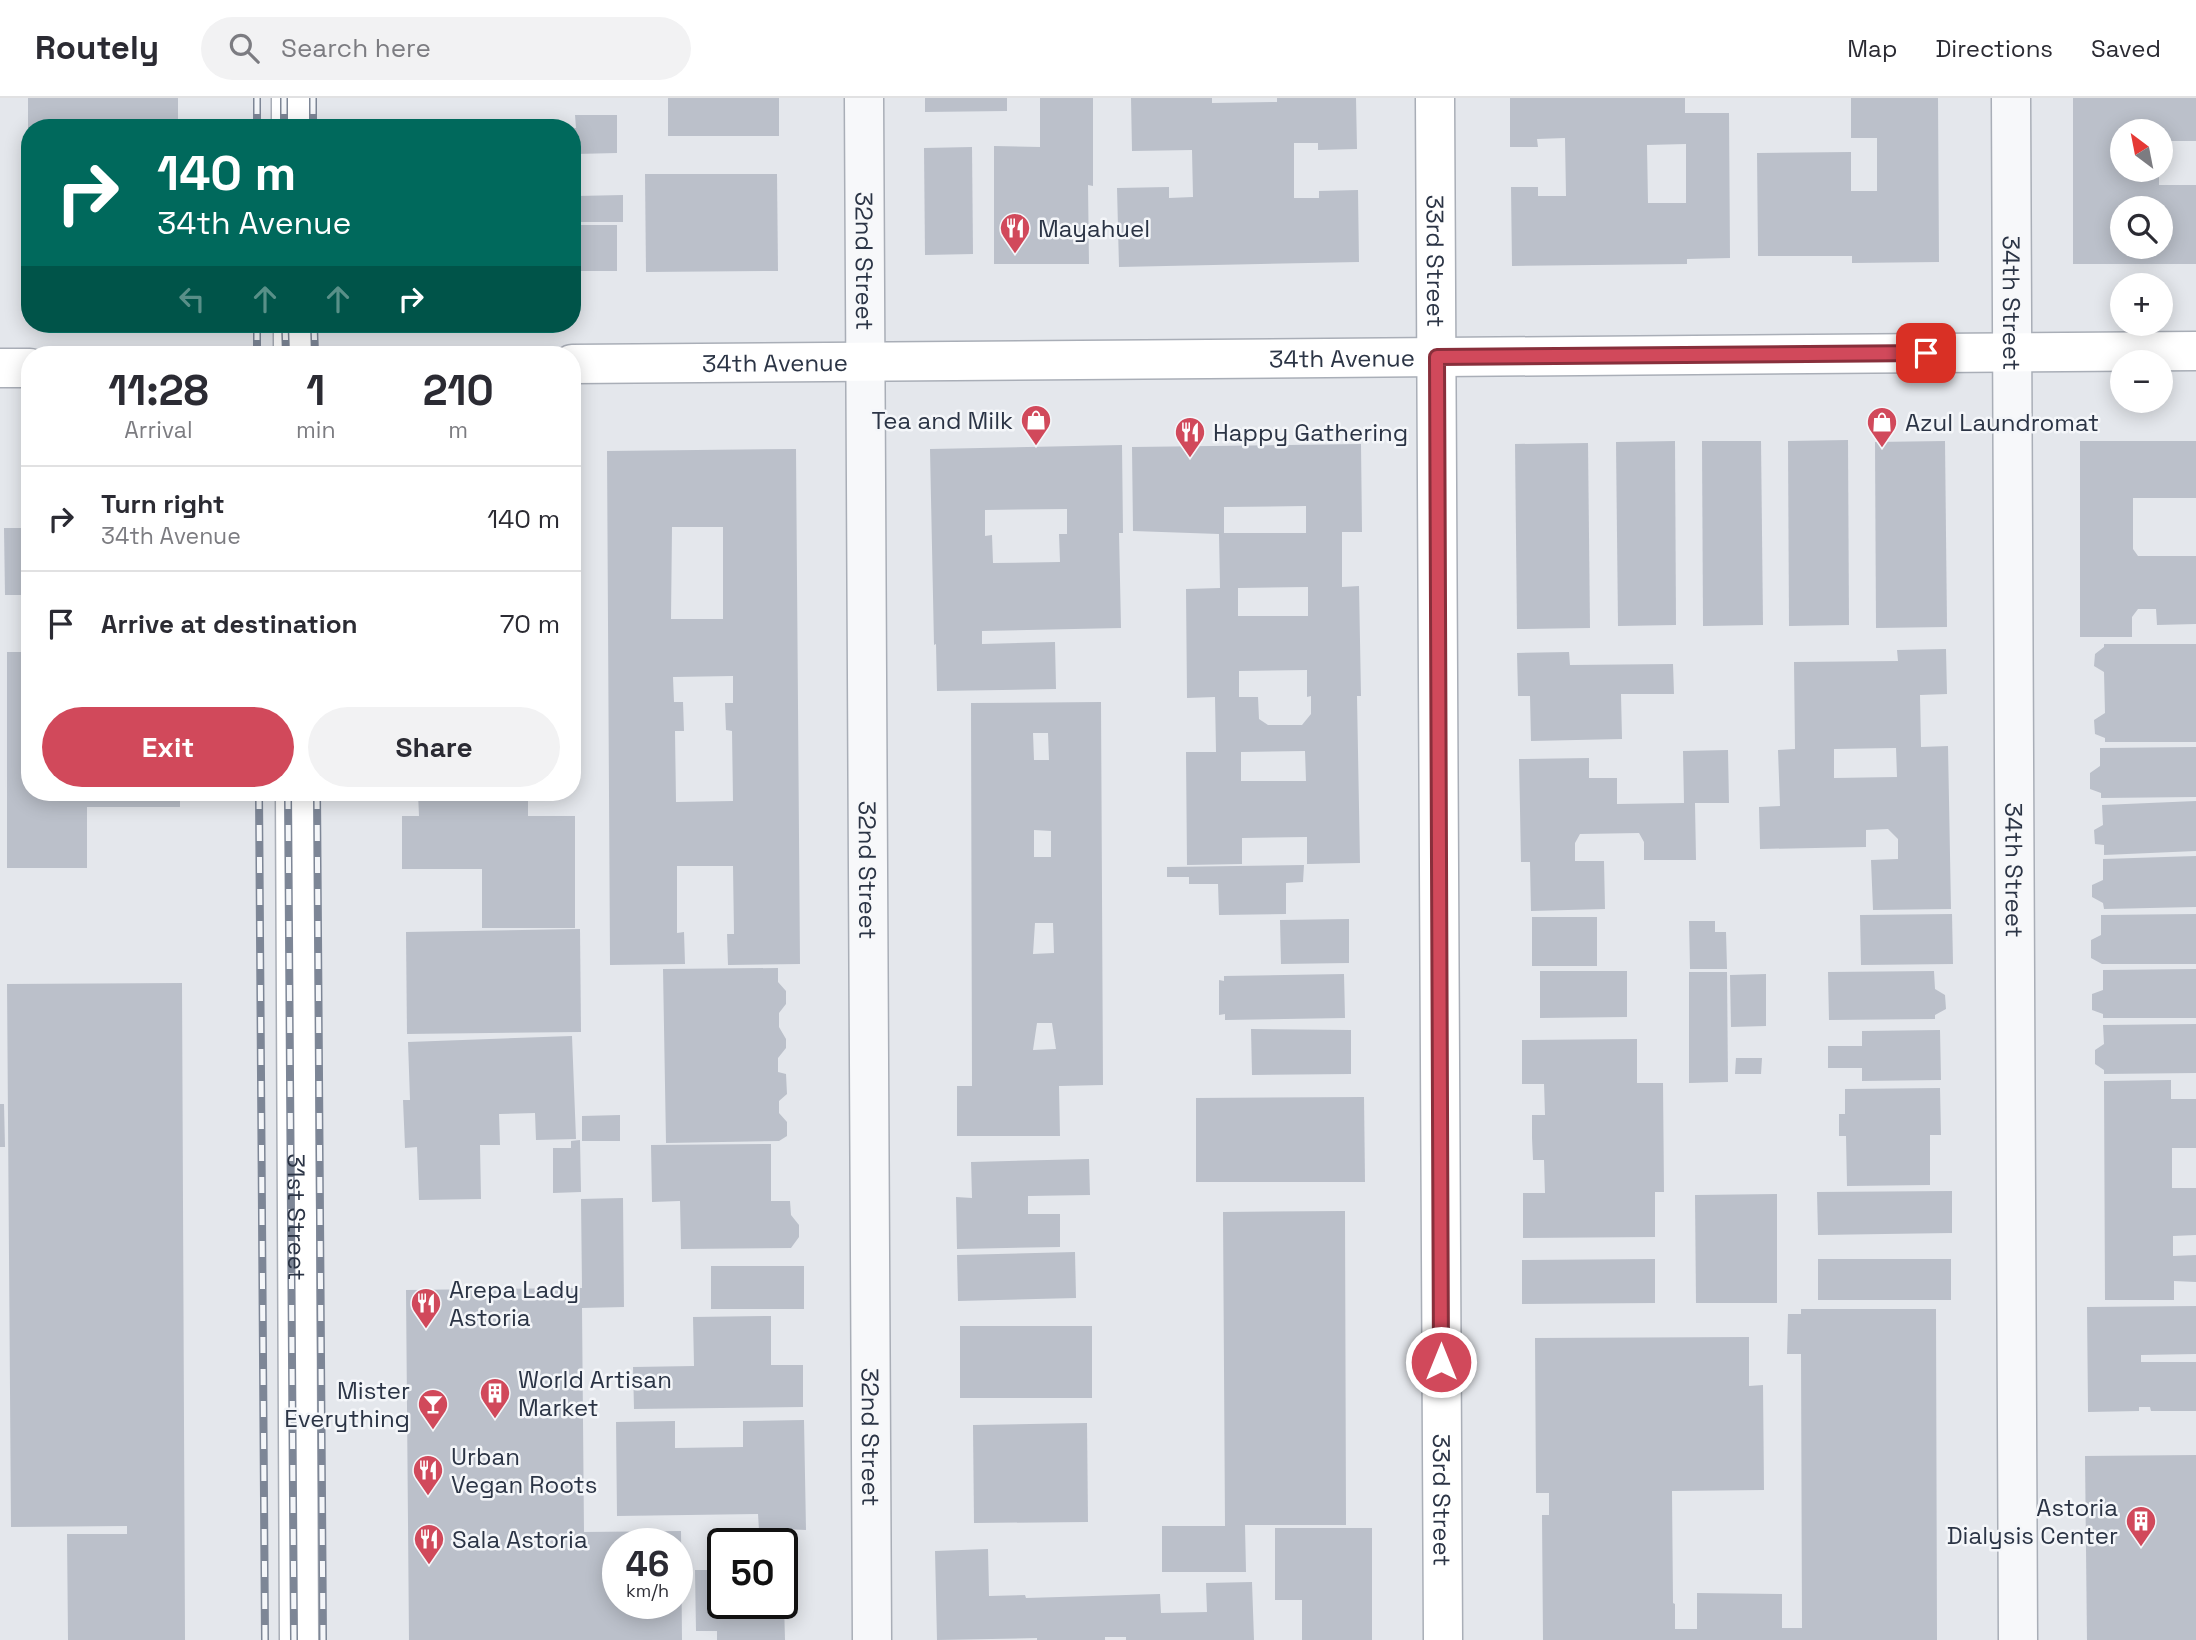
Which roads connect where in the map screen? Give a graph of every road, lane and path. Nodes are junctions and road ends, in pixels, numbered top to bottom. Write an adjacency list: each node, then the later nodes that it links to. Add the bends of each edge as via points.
1 (291, 98): 5 (main road)
2 (864, 98): 9 (street, 32nd Street)
3 (1435, 98): 8 (main road, 33rd Street)
4 (2011, 98): 7 (street, 34th Street)
5 (292, 119)
6 (2196, 351): 7 (main road, 34th Avenue)
7 (2012, 352): 8 (main road, 34th Avenue); 17 (street, 34th Street)
8 (1437, 357): 9 (main road, 34th Avenue); 16 (main road, 33rd Street)
9 (866, 361): 10 (main road, 34th Avenue); 15 (street, 32nd Street)
10 (581, 363)
11 (0, 368): 12 (main road)
12 (21, 368)
13 (295, 801): 14 (main road, 31st Street)
14 (299, 1640)
15 (872, 1640)
16 (1443, 1640)
17 (2018, 1640)

